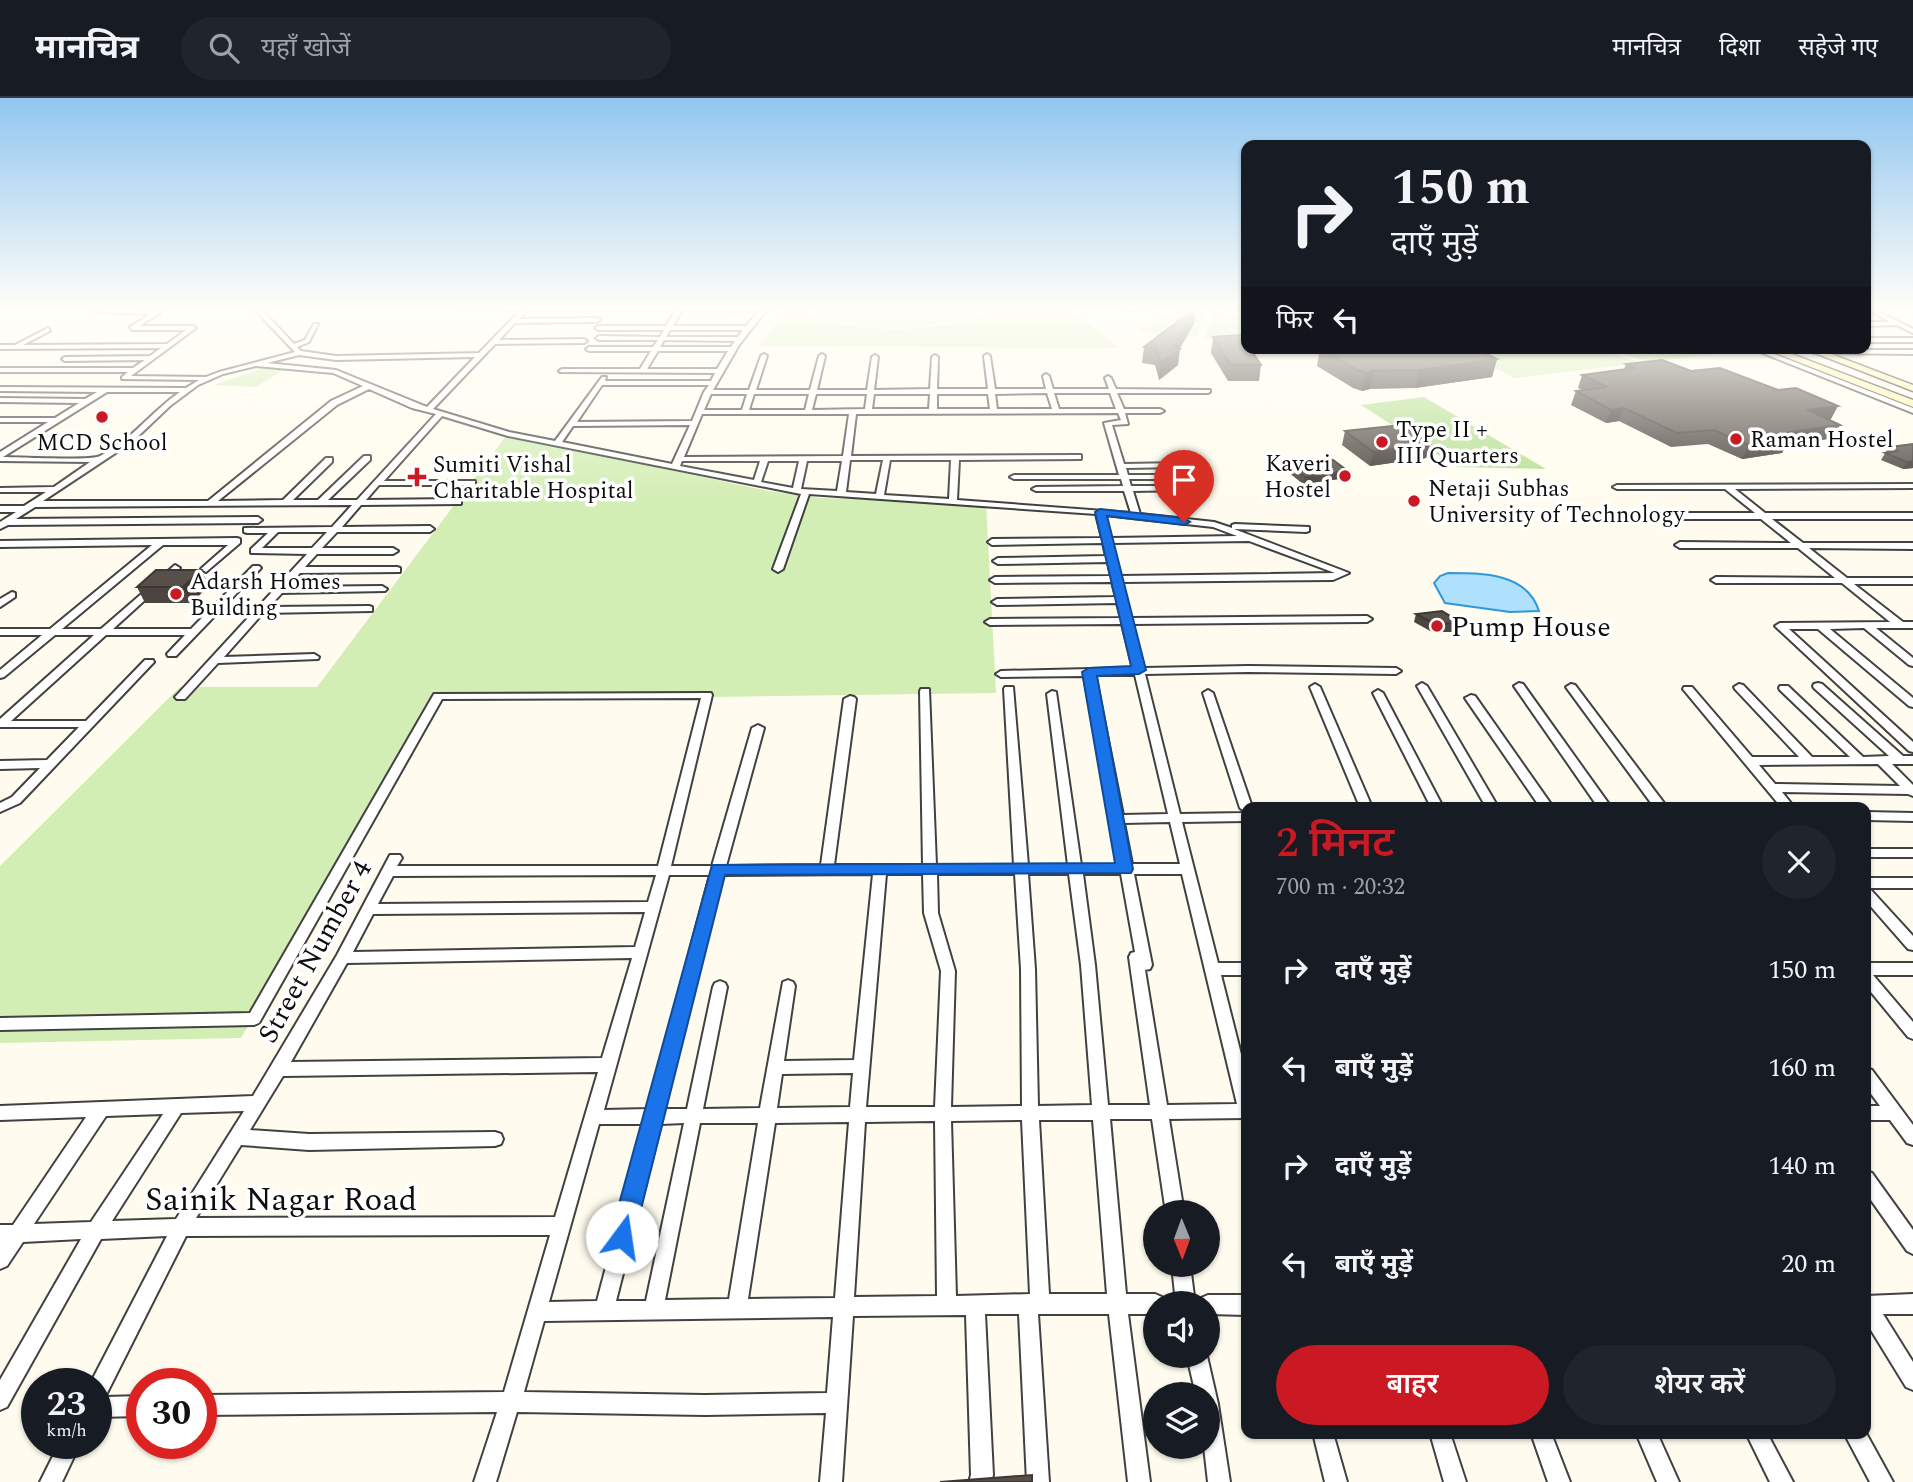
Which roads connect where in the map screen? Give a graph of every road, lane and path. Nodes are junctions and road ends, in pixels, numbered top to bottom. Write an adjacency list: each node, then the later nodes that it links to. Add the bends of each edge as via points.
1 (132, 373): 17 (street)
2 (226, 373): 18 (street)
3 (338, 373): 22 (street)
4 (465, 373): 40 (street)
5 (608, 373): 20 (street)
6 (717, 373): 21 (street)
7 (758, 373): 35 (street)
8 (818, 373): 27 (street)
9 (873, 373): 28 (street)
10 (934, 373): 29 (street)
11 (990, 373): 30 (street)
12 (1815, 373): 50 (street)
13 (1831, 373): 39 (main road)
14 (1852, 373): 36 (main road)
15 (1872, 373): 23 (main road)
16 (1046, 376): 31 (street)
17 (124, 378): 18 (street); 25 (street)
18 (207, 378): 26 (street)
19 (1108, 378): 32 (street)
20 (600, 383): 21 (street); 56 (street)
21 (711, 383): 34 (street)
22 (369, 386): 40 (street); 91 (street, via 334,403)
23 (1913, 388)
24 (0, 389): 25 (street)
25 (106, 389): 26 (street); 38 (street)
26 (187, 390): 68 (street)
27 (813, 391): 28 (street); 35 (street); 42 (street)
28 (871, 391): 29 (street); 44 (street)
29 (933, 391): 30 (street); 45 (street)
30 (992, 391): 31 (street); 46 (street)
31 (1051, 391): 32 (street); 47 (street)
32 (1113, 391): 33 (street); 48 (street)
33 (1208, 391)
34 (707, 392): 35 (street); 51 (street)
35 (751, 392): 41 (street)
36 (1913, 396)
37 (0, 400): 38 (street)
38 (87, 401): 54 (street)
39 (1913, 404)
40 (428, 410): 52 (street)
41 (744, 411): 42 (street); 51 (street)
42 (808, 411): 43 (street)
43 (853, 411): 44 (street); 65 (street)
44 (868, 411): 45 (street)
45 (933, 411): 46 (street)
46 (994, 411): 47 (street)
47 (1056, 411): 48 (street)
48 (1121, 411): 49 (street); 72 (street, via 1125,422 1108,423)
49 (1160, 411)
50 (1913, 411)
51 (700, 412): 55 (street)
52 (440, 414): 59 (street); 78 (street)
53 (0, 420): 54 (street)
54 (56, 420): 58 (street)
55 (695, 423): 56 (street); 71 (street)
56 (571, 424): 59 (street)
57 (0, 443): 58 (street)
58 (18, 444): 60 (street)
59 (558, 444): 71 (street)
60 (0, 457): 68 (street)
61 (1078, 457): 67 (street)
62 (367, 458): 93 (street)
63 (765, 458): 64 (street); 71 (street); 77 (street)
64 (804, 458): 65 (street); 87 (street)
65 (847, 458): 66 (street); 88 (street)
66 (887, 458): 67 (street); 89 (street)
67 (955, 458): 95 (street)
68 (98, 460): 85 (street)
69 (329, 460): 92 (street)
70 (1179, 462): 72 (street)
71 (676, 463): 77 (street)
72 (1119, 463): 74 (street)
73 (1014, 477): 74 (street)
74 (1124, 477): 75 (street); 82 (street)
75 (1187, 477)
76 (472, 483): 78 (street)
77 (757, 483): 87 (street)
78 (376, 484): 94 (street)
79 (1913, 486): 81 (street)
80 (1617, 487): 81 (street)
81 (1727, 487): 101 (street)
82 (1127, 488): 83 (street); 86 (street); 99 (street)
83 (1191, 488)
84 (0, 489): 85 (street)
85 (55, 489): 96 (street)
86 (1036, 489)
87 (801, 491): 88 (street); 127 (street)
88 (841, 495): 89 (street)
89 (879, 498): 95 (street)
90 (458, 502): 94 (street)
91 (209, 503): 92 (street); 96 (street)
92 (280, 503): 93 (street); 103 (street)
93 (320, 503): 94 (street)
94 (360, 503): 110 (street)
95 (953, 503): 98 (street)
96 (28, 507): 97 (street); 104 (street)
97 (0, 509)
98 (1100, 512): 99 (street); 112 (street)
99 (1136, 516): 105 (street)
100 (1645, 516): 101 (street)
101 (1762, 516): 102 (street); 118 (street)
102 (1913, 516)
103 (258, 520): 104 (street); 108 (street)
104 (3, 524)
105 (1221, 527): 107 (street); 111 (street)
106 (430, 529): 110 (street)
107 (1306, 529)
108 (247, 530): 109 (street); 113 (street)
109 (276, 530): 110 (street); 120 (street, via 254,551)
110 (334, 530): 120 (street)
111 (1257, 539): 112 (street); 130 (street, via 1343,575)
112 (1108, 541): 114 (street); 122 (street)
113 (235, 542): 115 (street); 126 (street)
114 (992, 542)
115 (160, 543): 116 (street); 150 (street)
116 (0, 544)
117 (1680, 545): 118 (street)
118 (1799, 546): 119 (street); 133 (street)
119 (1913, 546)
120 (314, 551): 121 (street); 128 (street)
121 (393, 551)
122 (1112, 559): 123 (street); 130 (street)
123 (998, 561)
124 (175, 568): 151 (street)
125 (256, 568): 152 (street)
126 (206, 569)
127 (778, 569)
128 (296, 570): 129 (street); 136 (street)
129 (397, 570)
130 (1116, 579): 131 (street); 138 (street)
131 (995, 580)
132 (1716, 580): 133 (street)
133 (1844, 581): 134 (street); 148 (street)
134 (1913, 581)
135 (382, 589): 136 (street)
136 (278, 590): 142 (street)
137 (12, 595): 140 (street)
138 (1121, 600): 139 (street); 145 (street)
139 (997, 602)
140 (0, 604)
141 (369, 609): 142 (street)
142 (259, 610): 155 (street)
143 (1367, 619): 145 (street)
144 (990, 622): 145 (street)
145 (1126, 622): 158 (street)
146 (1820, 625): 147 (street); 179 (street); 183 (street, via 1780,626)
147 (1866, 625): 148 (street); 157 (street)
148 (1908, 626)
149 (0, 632): 150 (street)
150 (51, 632): 151 (street); 162 (street)
151 (105, 632): 152 (street); 180 (street)
152 (195, 632): 153 (street)
153 (172, 654)
154 (314, 657): 155 (street)
155 (215, 660): 176 (street)
156 (149, 662): 181 (street)
157 (1913, 663)
158 (1139, 670): 159 (street); 160 (street); 205 (street)
159 (1396, 671)
160 (1089, 672): 161 (street); 206 (street)
161 (1000, 674)
162 (0, 675)
163 (1422, 686): 196 (street)
164 (1519, 686): 198 (street)
165 (1818, 686): 188 (street)
166 (1315, 687): 194 (street)
167 (1571, 687): 199 (street)
168 (1739, 687): 184 (street)
169 (1784, 688): 186 (street)
170 (1010, 689): 213 (street)
171 (1688, 689): 185 (street)
172 (925, 691): 212 (street)
173 (1208, 693): 193 (street)
174 (1378, 693): 195 (street)
175 (1052, 694): 214 (street)
176 (181, 698)
177 (1471, 698): 197 (street)
178 (850, 699): 210 (street)
179 (1913, 704)
180 (1, 724): 181 (street)
181 (89, 724): 189 (street)
182 (758, 728): 209 (street)
183 (1913, 748)
184 (1808, 760): 185 (street); 186 (street)
185 (1750, 761): 191 (street)
186 (1861, 761): 187 (street)
187 (1882, 761): 188 (street); 192 (street)
188 (1907, 761)
189 (49, 764): 190 (street); 201 (street, via 16,800)
190 (0, 765)
191 (1772, 788): 192 (street); 200 (street)
192 (1912, 791)
193 (1244, 802)
194 (1364, 802)
195 (1434, 802)
196 (1489, 802)
197 (1544, 802)
198 (1601, 802)
199 (1657, 802)
200 (1784, 802)
201 (0, 807)
202 (1871, 816): 204 (street)
203 (1241, 817): 205 (street)
204 (1913, 817)
205 (1176, 818): 206 (street); 216 (street)
206 (1116, 820): 215 (street)
207 (1871, 853): 208 (street)
208 (1913, 853)
209 (718, 869): 210 (street); 217 (street); 255 (street)
210 (827, 869): 211 (street)
211 (880, 869): 212 (street); 236 (street)
212 (928, 869): 213 (street); 253 (street, via 932,918 948,971)
213 (1021, 869): 214 (street); 248 (street)
214 (1076, 869): 215 (street); 245 (street)
215 (1125, 869): 216 (street); 246 (street)
216 (1188, 869): 229 (street)
217 (664, 870): 221 (street); 222 (street, Street Number 4, via 392,865); 233 (street, via 707,695 438,696 254,1019)
218 (1871, 883): 219 (street)
219 (1913, 883)
220 (1871, 899): 223 (street)
221 (654, 907): 222 (street); 224 (street)
222 (368, 909): 225 (street, Street Number 4)
223 (1913, 945)
224 (641, 952): 225 (street); 235 (street)
225 (342, 958): 238 (street, Street Number 4)
226 (1241, 969): 229 (street)
227 (1871, 969): 228 (street)
228 (1913, 969)
229 (1213, 970): 240 (street)
230 (1871, 982): 234 (street)
231 (788, 986): 237 (street)
232 (720, 987): 250 (street)
233 (0, 1024)
234 (1913, 1033)
235 (608, 1065): 238 (street); 256 (street)
236 (861, 1066): 237 (street); 252 (street)
237 (775, 1068): 251 (street)
238 (279, 1069): 241 (street, Street Number 4)
239 (1871, 1082): 254 (street)
240 (1241, 1088)
241 (258, 1102): 242 (street); 257 (street, Street Number 4)
242 (177, 1106): 243 (street); 264 (street)
243 (100, 1109): 247 (street); 265 (street)
244 (1241, 1109): 246 (street)
245 (1102, 1112): 246 (street); 248 (street); 269 (street)
246 (1160, 1112): 261 (street)
247 (0, 1113)
248 (1030, 1113): 253 (street); 268 (street)
249 (1871, 1113): 254 (street)
250 (694, 1114): 251 (street); 255 (street); 280 (street)
251 (769, 1114): 252 (street); 278 (street)
252 (858, 1114): 253 (street); 277 (street)
253 (943, 1114): 272 (street)
254 (1894, 1114): 258 (street)
255 (653, 1115): 256 (street); 279 (street)
256 (594, 1117): 262 (street)
257 (237, 1137): 259 (street, via 309,1142); 263 (street, Street Number 4)
258 (1913, 1138)
259 (495, 1139)
260 (1871, 1186): 266 (street)
261 (1172, 1200)
262 (562, 1226): 263 (street, Sainik Nagar Road); 281 (street)
263 (181, 1227): 264 (street, Sainik Nagar Road); 283 (street, Street Number 4)
264 (96, 1230): 265 (street, Sainik Nagar Road); 285 (street)
265 (8, 1234): 267 (street)
266 (1913, 1245)
267 (0, 1260)
268 (1034, 1304): 269 (street); 273 (street); 301 (street)
269 (1117, 1304): 270 (street); 302 (street)
270 (1143, 1304)
271 (1913, 1304): 276 (street)
272 (947, 1305): 273 (street); 277 (street)
273 (975, 1305): 300 (street)
274 (1220, 1305): 275 (street)
275 (1241, 1305)
276 (1871, 1305)
277 (843, 1307): 278 (street); 287 (street)
278 (737, 1308): 280 (street)
279 (604, 1310): 280 (street); 281 (street)
280 (654, 1310)
281 (537, 1312): 286 (street)
282 (1871, 1313): 284 (street)
283 (109, 1368)
284 (1913, 1380)
285 (0, 1401)
286 (511, 1402): 287 (street); 288 (street); 298 (street)
287 (836, 1403): 299 (street)
288 (217, 1405)
289 (1325, 1439): 304 (street)
290 (1442, 1439): 305 (street)
291 (1543, 1439): 306 (street)
292 (1649, 1439): 307 (street)
293 (1759, 1439): 308 (street)
294 (1857, 1439): 309 (street)
295 (62, 1459): 297 (street)
296 (1216, 1459): 303 (street)
297 (51, 1482)
298 (485, 1482)
299 (831, 1482)
300 (980, 1482)
301 (1038, 1482)
302 (1139, 1482)
303 (1219, 1482)
304 (1336, 1482)
305 (1455, 1482)
306 (1559, 1482)
307 (1668, 1482)
308 (1782, 1482)
309 (1882, 1482)

